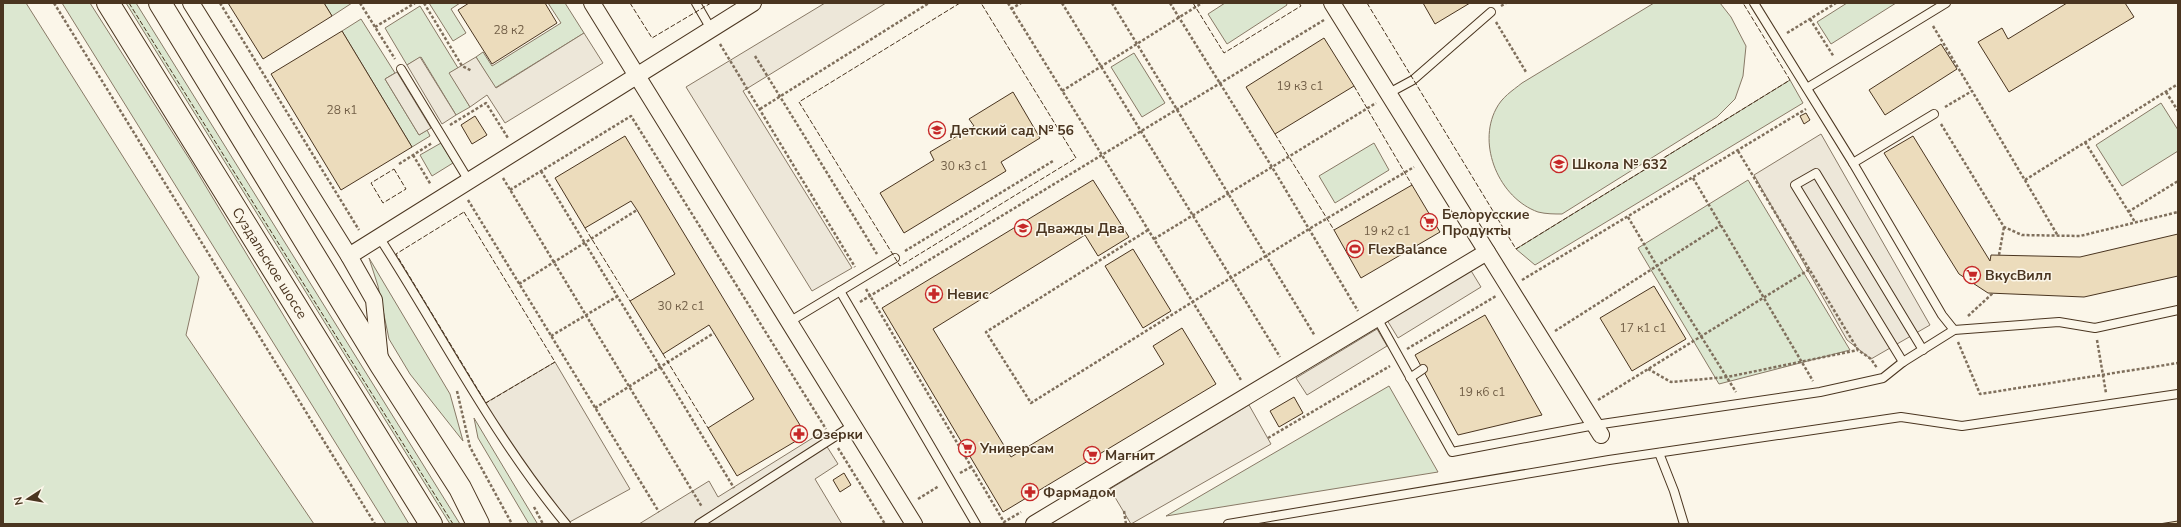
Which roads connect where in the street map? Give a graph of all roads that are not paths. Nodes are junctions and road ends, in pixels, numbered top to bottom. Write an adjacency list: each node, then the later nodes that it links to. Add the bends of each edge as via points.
1 (108, 3): 37 (main road, Суздальское шоссе)
2 (160, 3): 30 (main road)
3 (191, 3): 21 (street)
4 (592, 3): 13 (street)
5 (696, 3): 11 (lane)
6 (753, 3): 11 (street)
7 (1754, 3): 14 (lane)
8 (1946, 3): 14 (lane)
9 (1335, 8): 15 (street)
10 (1491, 12): 15 (lane, via 1413,80)
11 (714, 34): 13 (street)
12 (402, 69): 18 (lane, via 442,136)
13 (637, 76): 18 (street, via 516,151); 26 (street)
14 (1807, 88): 17 (lane)
15 (1383, 98): 20 (street)
16 (1934, 114): 17 (lane)
17 (1853, 163): 27 (lane, via 1942,315)
18 (467, 188): 19 (street)
19 (379, 237): 21 (street); 39 (lane, via 482,405 530,478)
20 (1487, 252): 25 (street); 35 (street)
21 (349, 256): 30 (street, via 374,300)
22 (895, 258): 23 (lane)
23 (840, 291): 26 (lane); 42 (lane)
24 (2178, 310): 27 (lane, via 2095,328 2059,322)
25 (1371, 321): 32 (lane, via 1399,357); 43 (street)
26 (789, 322): 34 (street)
27 (1954, 330): 28 (lane)
28 (1923, 350): 29 (lane); 29 (lane, via 1816,173 1796,185)
29 (1903, 362): 35 (lane, via 1883,378 1820,392 1743,403)
30 (381, 365): 38 (main road, via 460,488)
31 (1423, 369): 32 (lane)
32 (1410, 378): 35 (lane, via 1452,452)
33 (2178, 394): 36 (lane, via 1962,426 1901,417)
34 (853, 425): 40 (lane); 41 (street)
35 (1598, 430)
36 (1659, 453): 44 (lane); 45 (lane)
37 (431, 524)
38 (478, 524)
39 (566, 524)
40 (699, 524)
41 (914, 524)
42 (976, 524)
43 (1034, 524)
44 (1228, 524)
45 (1684, 524)

